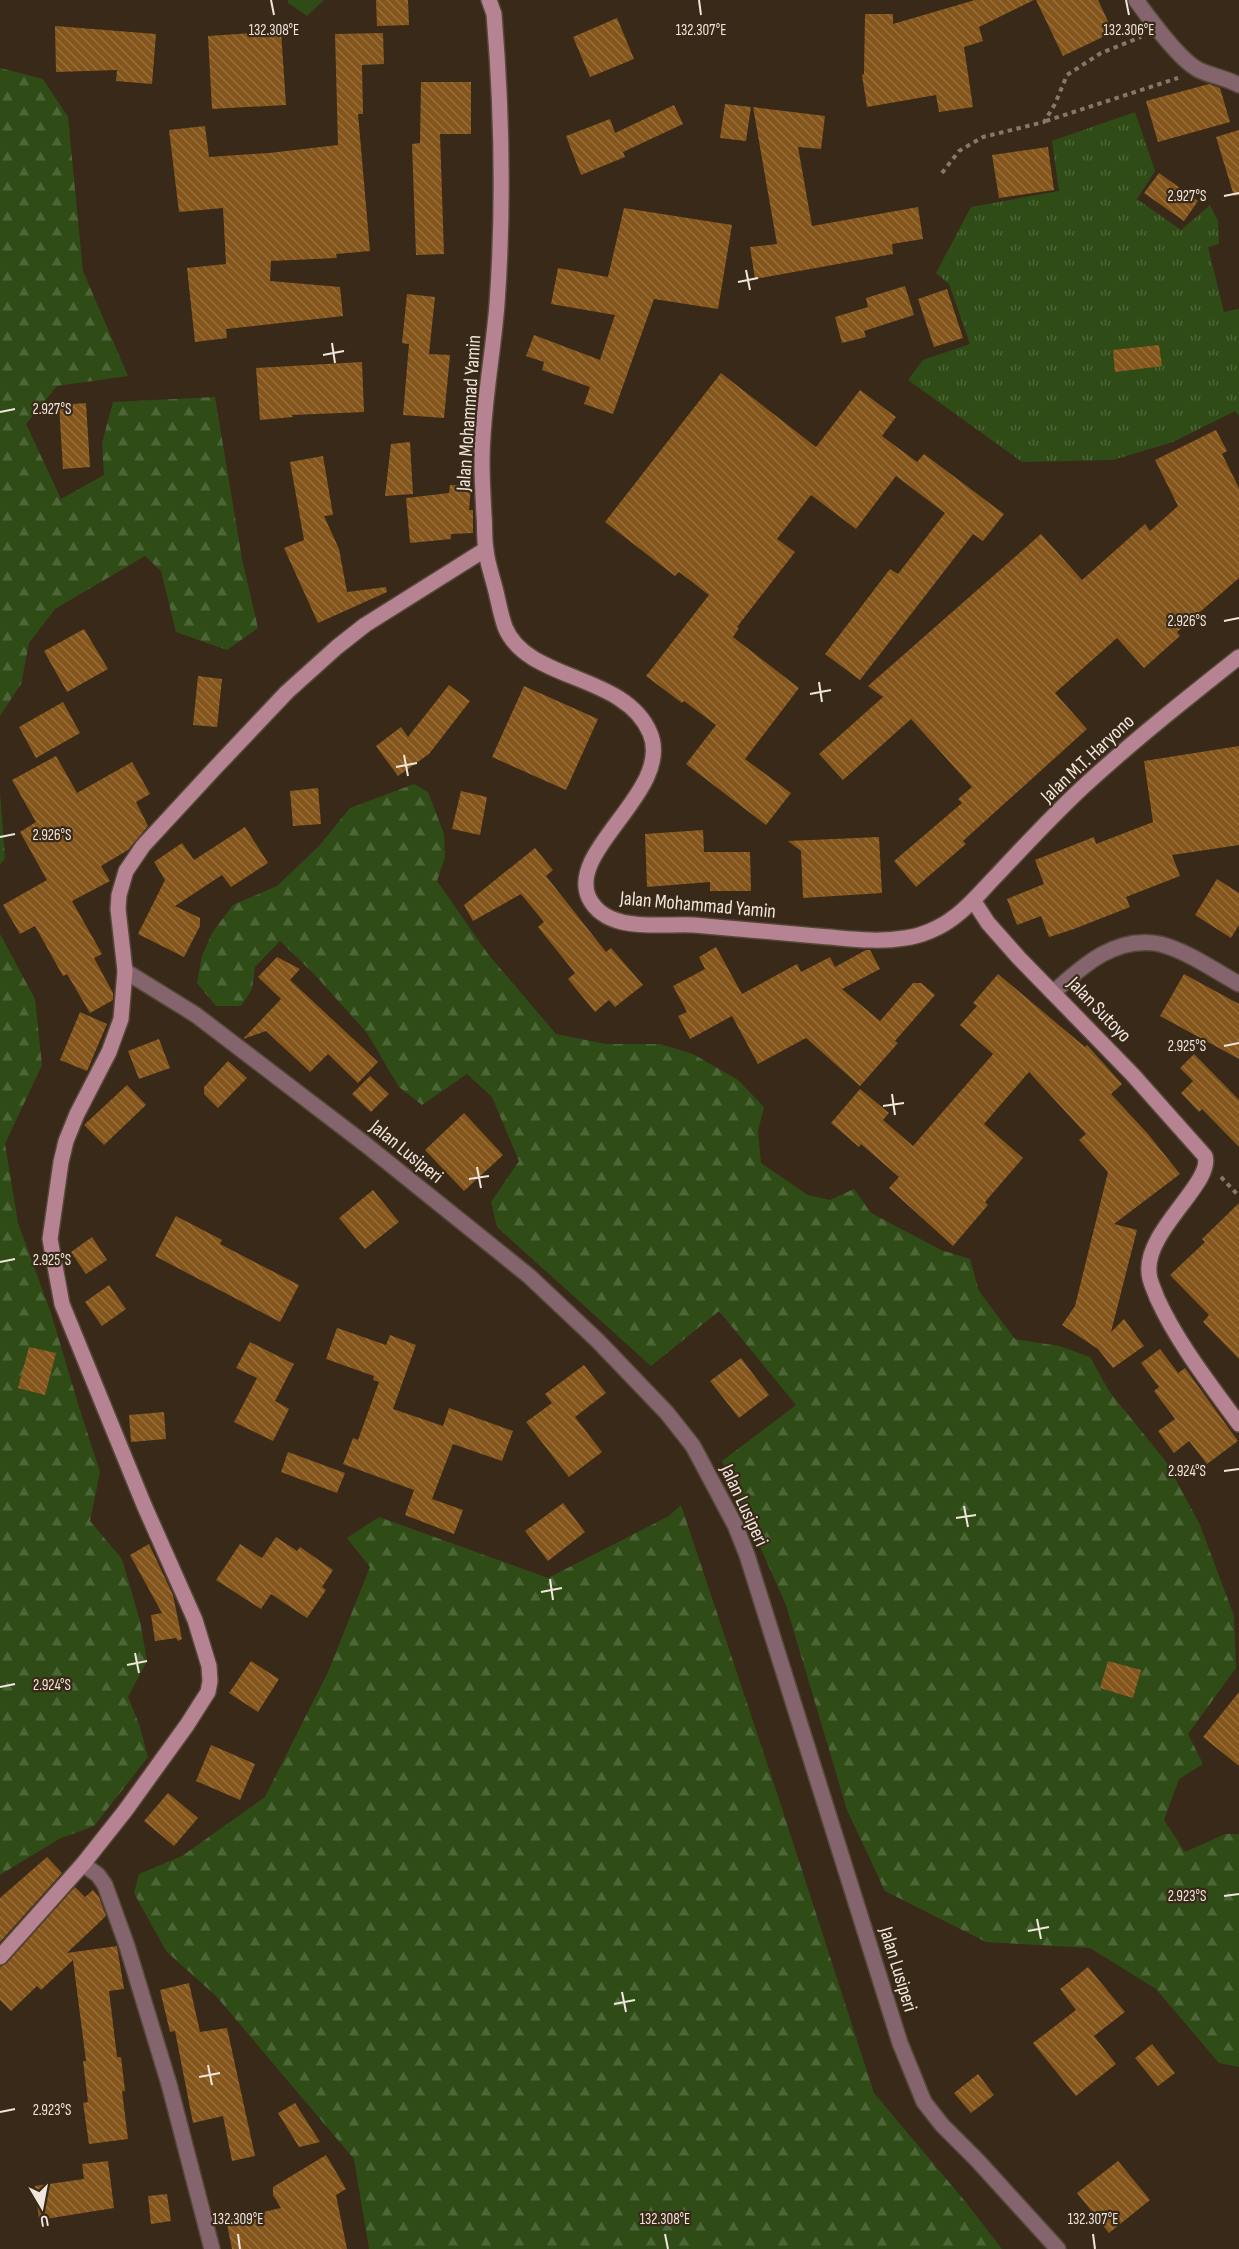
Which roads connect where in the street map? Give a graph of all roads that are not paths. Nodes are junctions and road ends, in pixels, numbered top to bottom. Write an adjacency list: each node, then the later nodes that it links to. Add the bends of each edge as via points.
1 (489, 0): 4 (main road, Jalan Mohammad Yamin, via 494,14 502,129 497,306 482,460)
2 (1136, 0): 3 (street, via 1158,31 1198,70)
3 (1239, 85)
4 (486, 549): 6 (main road, Jalan Mohammad Yamin, via 504,625 513,642 546,664 623,699 639,714 650,733 654,749 647,779 609,832 586,874 587,894 603,914 613,920 636,923 870,940 907,938 934,929 954,918); 7 (main road, via 337,647 287,692 142,846 126,871 119,895)
5 (1239, 657): 6 (main road, Jalan M.T. Haryono, via 1082,788)
6 (973, 900): 9 (main road, Jalan Sutoyo, via 988,923)
7 (124, 971): 11 (main road, via 121,1019 66,1141 50,1239 62,1304 195,1620 210,1681 208,1692 187,1725); 14 (street, Jalan Lusiperi, via 196,1015 529,1276 598,1341 693,1446 747,1555 900,2043 924,2102)
8 (1239, 984): 9 (street, via 1178,951 1160,944 1141,943 1110,949)
9 (1054, 992): 10 (main road, Jalan Sutoyo, via 1205,1156 1207,1166 1201,1179 1156,1241 1149,1274 1176,1335)
10 (1239, 1424)
11 (83, 1864): 12 (main road); 13 (street, via 105,1885 127,1946 169,2084)
12 (0, 1957)
13 (212, 2249)
14 (1058, 2249)

